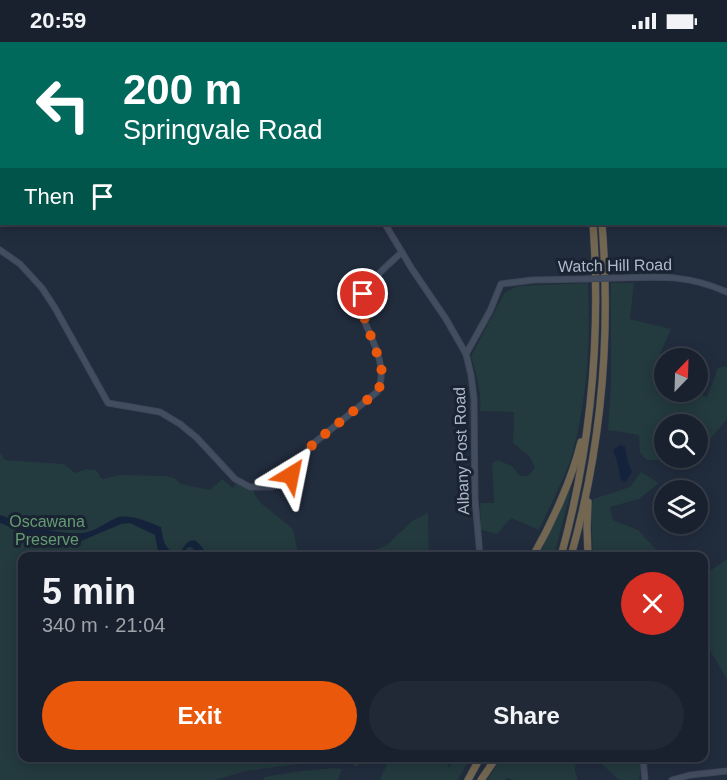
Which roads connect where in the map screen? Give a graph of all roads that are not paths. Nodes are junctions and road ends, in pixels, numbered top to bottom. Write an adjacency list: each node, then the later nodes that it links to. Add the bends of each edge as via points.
1 (387, 225): 5 (street, Albany Post Road)
2 (592, 225): 8 (highway, via 596,296)
3 (602, 225): 9 (highway, via 605,331)
4 (0, 250): 5 (street, via 20,264 42,288 108,403 160,412 197,438 235,479 256,488 272,488 284,482 314,443 377,392 382,372 360,301 372,282)
5 (402, 252): 7 (street, Albany Post Road)
6 (727, 292): 7 (street, Watch Hill Road, bridge, via 685,278 663,277 501,284)
7 (466, 354): 10 (street, Albany Post Road, via 474,399)
8 (592, 387): 11 (highway, via 578,456); 12 (highway, via 580,475)
9 (595, 445): 13 (highway); 14 (highway, via 587,515)
10 (480, 552)
11 (535, 552)
12 (562, 552)
13 (572, 552)
14 (588, 552)
15 (476, 762): 20 (highway)
16 (489, 762): 21 (highway)
17 (493, 762): 21 (highway)
18 (643, 762): 22 (street)
19 (727, 771): 23 (street)
20 (467, 780)
21 (480, 780)
22 (645, 780)
23 (672, 780)

